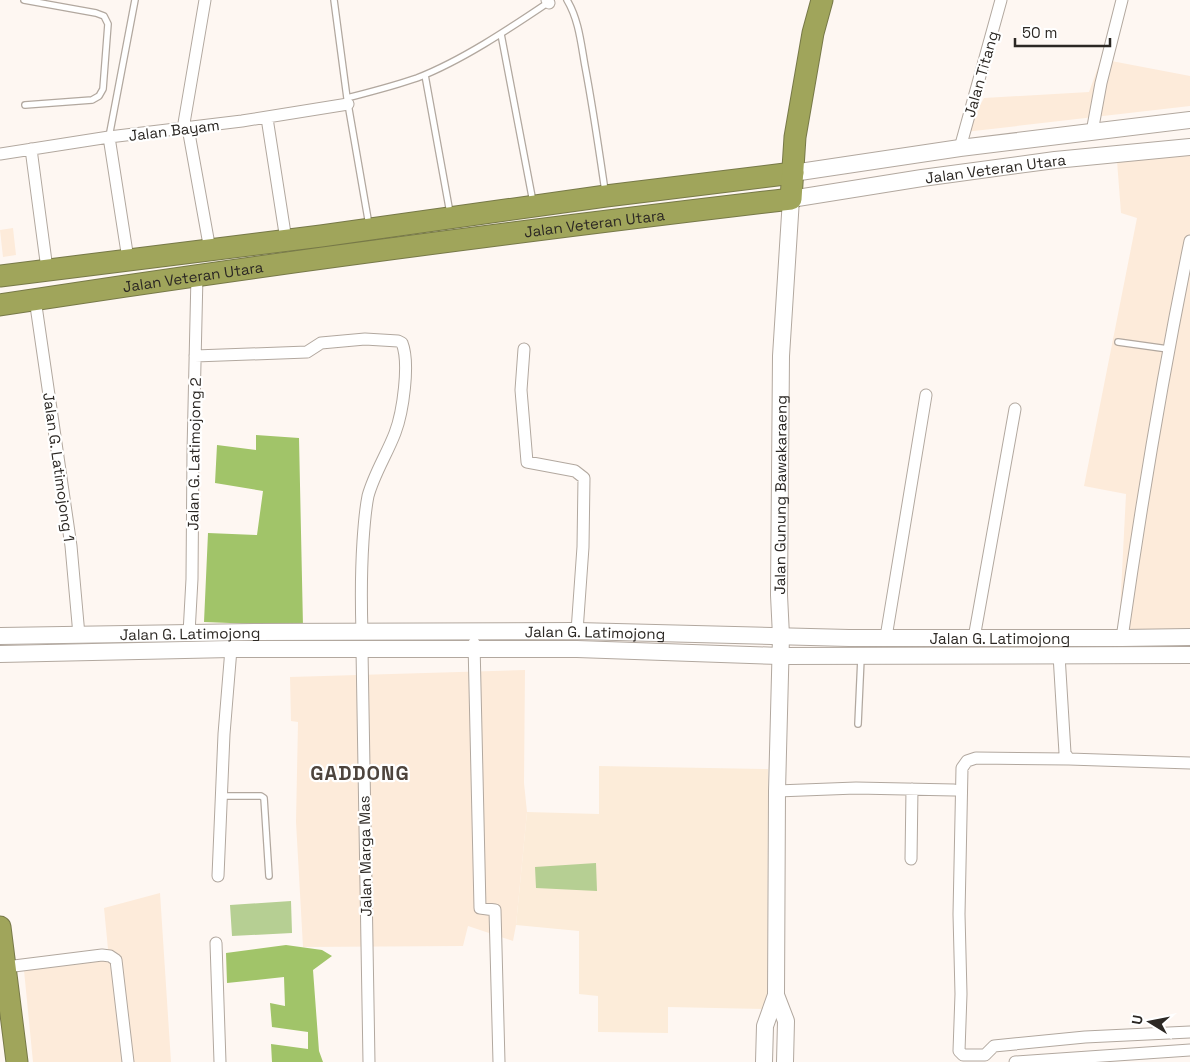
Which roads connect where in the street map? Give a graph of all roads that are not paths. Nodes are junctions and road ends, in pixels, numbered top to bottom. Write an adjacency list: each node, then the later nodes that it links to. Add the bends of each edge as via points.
1 (24, 0): 13 (lane, via 96,13 104,16 108,24 103,89 99,96 92,100)
2 (135, 0): 18 (lane)
3 (205, 0): 16 (street)
4 (334, 0): 12 (lane)
5 (567, 0): 24 (lane, via 580,37)
6 (822, 0): 23 (highway, Jalan Gunung Bawakaraeng, via 813,32 795,137)
7 (1001, 0): 20 (street, Jalan Titang)
8 (1122, 0): 17 (street)
9 (549, 1): 10 (lane, Jalan Bayam)
10 (501, 34): 11 (lane, Jalan Bayam); 26 (lane)
11 (425, 75): 12 (lane, Jalan Bayam); 27 (lane)
12 (348, 101): 14 (street, Jalan Bayam); 29 (lane)
13 (25, 105)
14 (267, 118): 16 (street, Jalan Bayam); 31 (street)
15 (1190, 120): 17 (main road, Jalan Veteran Utara)
16 (185, 129): 18 (street, Jalan Bayam); 33 (street)
17 (1092, 132): 20 (main road, Jalan Veteran Utara)
18 (109, 138): 21 (street, Jalan Bayam); 34 (street)
19 (1190, 147): 25 (main road, Jalan Veteran Utara, via 1056,160)
20 (960, 148): 23 (main road, Jalan Veteran Utara)
21 (30, 149): 22 (street, Jalan Bayam); 36 (street)
22 (0, 154)
23 (793, 173): 24 (highway, Jalan Veteran Utara); 25 (highway, Jalan Gunung Bawakaraeng)
24 (606, 196): 26 (highway, Jalan Veteran Utara)
25 (791, 199): 28 (highway, Jalan Veteran Utara); 53 (main road, Jalan Gunung Bawakaraeng, via 781,356)
26 (544, 205): 27 (highway, Jalan Veteran Utara); 28 (highway)
27 (451, 219): 29 (highway, Jalan Veteran Utara)
28 (558, 226): 35 (highway, Jalan Veteran Utara)
29 (369, 230): 30 (highway, Jalan Veteran Utara)
30 (321, 236): 31 (highway, Jalan Veteran Utara); 35 (highway)
31 (286, 240): 33 (highway, Jalan Veteran Utara)
32 (1190, 240): 43 (street)
33 (210, 250): 34 (highway, Jalan Veteran Utara)
34 (128, 259): 36 (highway, Jalan Veteran Utara)
35 (322, 259): 37 (highway, Jalan Veteran Utara)
36 (47, 269): 38 (highway, Jalan Veteran Utara)
37 (197, 275): 39 (highway, Jalan Veteran Utara); 44 (street, Jalan G. Latimojong 2)
38 (0, 276)
39 (35, 299): 40 (highway, Jalan Veteran Utara); 51 (street, Jalan G. Latimojong 1, via 71,546)
40 (0, 305)
41 (1118, 342): 43 (lane)
42 (524, 349): 47 (street, via 522,390 527,462 575,471 584,478)
43 (1168, 349): 57 (street)
44 (195, 356): 49 (street, Jalan G. Latimojong 2); 50 (street, via 307,352 321,342 365,339 402,343 406,351 406,370 400,413 372,485 366,510 360,585)
45 (926, 395): 54 (street)
46 (1016, 409): 56 (street)
47 (577, 631): 48 (main road, Jalan G. Latimojong); 53 (main road, Jalan G. Latimojong)
48 (474, 632): 50 (main road, Jalan G. Latimojong); 59 (street)
49 (189, 633): 50 (main road, Jalan G. Latimojong); 51 (main road, Jalan G. Latimojong)
50 (362, 633): 60 (main road)
51 (79, 635): 52 (main road, Jalan G. Latimojong)
52 (0, 636)
53 (781, 636): 54 (main road, Jalan G. Latimojong); 64 (main road, Jalan Gunung Bawakaraeng)
54 (886, 637): 56 (main road, Jalan G. Latimojong)
55 (1190, 637): 57 (main road, Jalan G. Latimojong)
56 (974, 638): 57 (main road, Jalan G. Latimojong)
57 (1122, 638)
58 (231, 649): 60 (main road, Jalan G. Latimojong); 61 (main road, Jalan G. Latimojong); 72 (street)
59 (474, 649): 60 (main road, Jalan G. Latimojong); 64 (main road, Jalan G. Latimojong); 87 (street, via 480,908 495,910)
60 (362, 650): 86 (street, Jalan Marga Mas)
61 (0, 654)
62 (1059, 655): 63 (main road, Jalan G. Latimojong); 65 (main road, Jalan G. Latimojong); 67 (street, via 1065,752)
63 (1190, 655)
64 (780, 656): 65 (main road, Jalan G. Latimojong); 71 (main road, Jalan Gunung Bawakaraeng)
65 (861, 656): 66 (lane)
66 (858, 724)
67 (1069, 759): 68 (street); 82 (street, via 976,758 967,761 962,768 959,1051)
68 (1190, 763)
69 (912, 789): 70 (street); 71 (street); 73 (street)
70 (954, 790)
71 (777, 791): 79 (main road, Jalan Gunung Bawakaraeng)
72 (221, 796): 74 (street); 75 (lane, via 264,798)
73 (911, 859)
74 (218, 876)
75 (269, 876)
76 (0, 927): 78 (highway)
77 (216, 943): 85 (street)
78 (3, 955): 83 (highway); 84 (street, via 102,955 116,960)
79 (776, 994): 88 (main road, Jalan Gunung Bawakaraeng, via 765,1026); 89 (main road, Jalan Gunung Bawakaraeng, via 786,1021)
80 (1190, 1032): 82 (street, via 994,1046)
81 (1190, 1050): 90 (street)
82 (989, 1059)
83 (17, 1062)
84 (128, 1062)
85 (220, 1062)
86 (368, 1062)
87 (499, 1062)
88 (764, 1062)
89 (785, 1062)
90 (1015, 1062)

